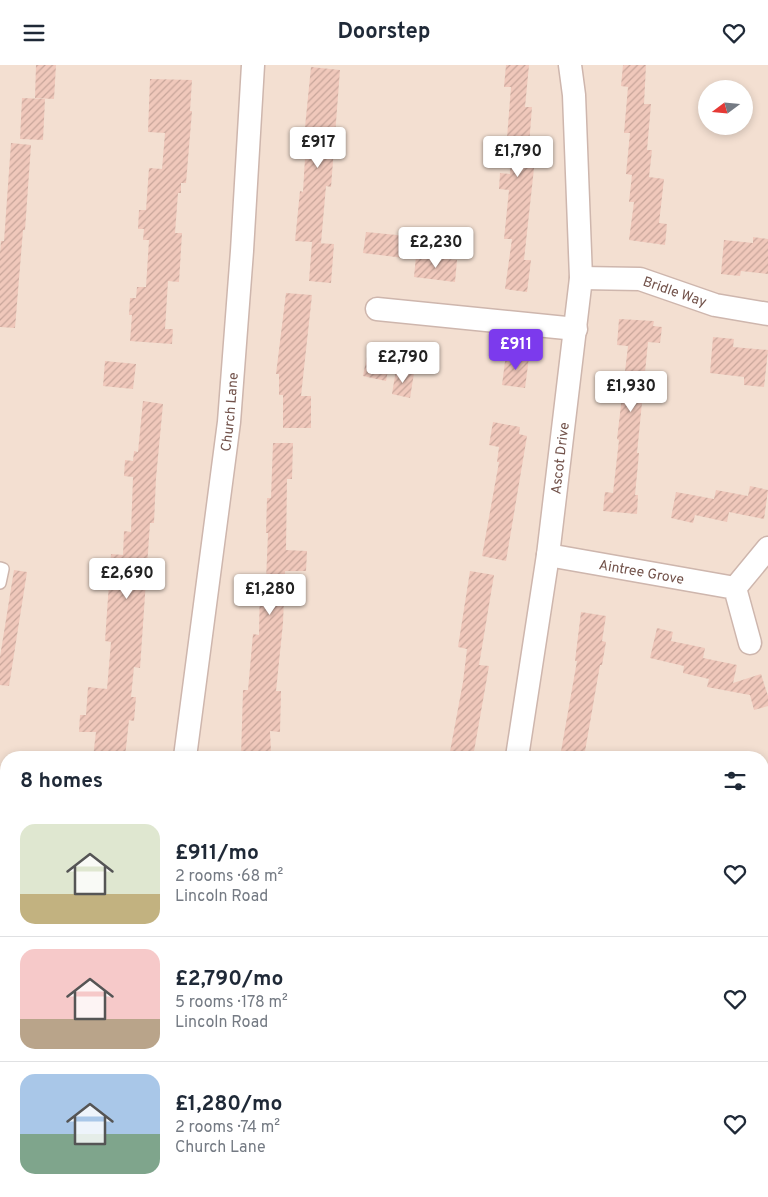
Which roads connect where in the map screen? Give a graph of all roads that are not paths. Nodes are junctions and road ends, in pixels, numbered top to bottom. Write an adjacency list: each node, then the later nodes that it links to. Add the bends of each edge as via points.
1 (253, 65): 13 (street, Church Lane, via 229,422)
2 (570, 65): 3 (street, Ascot Drive)
3 (581, 278): 5 (street, Bridle Way, via 640,279 715,305); 6 (street, Ascot Drive)
4 (376, 309): 6 (street)
5 (768, 314)
6 (576, 329): 8 (street, Ascot Drive)
7 (768, 549): 11 (street)
8 (548, 555): 11 (street, Aintree Grove); 14 (street, Ascot Drive)
9 (0, 568): 10 (lane, via 3,569)
10 (0, 583)
11 (735, 588): 12 (street)
12 (750, 643)
13 (187, 751)
14 (518, 751)

